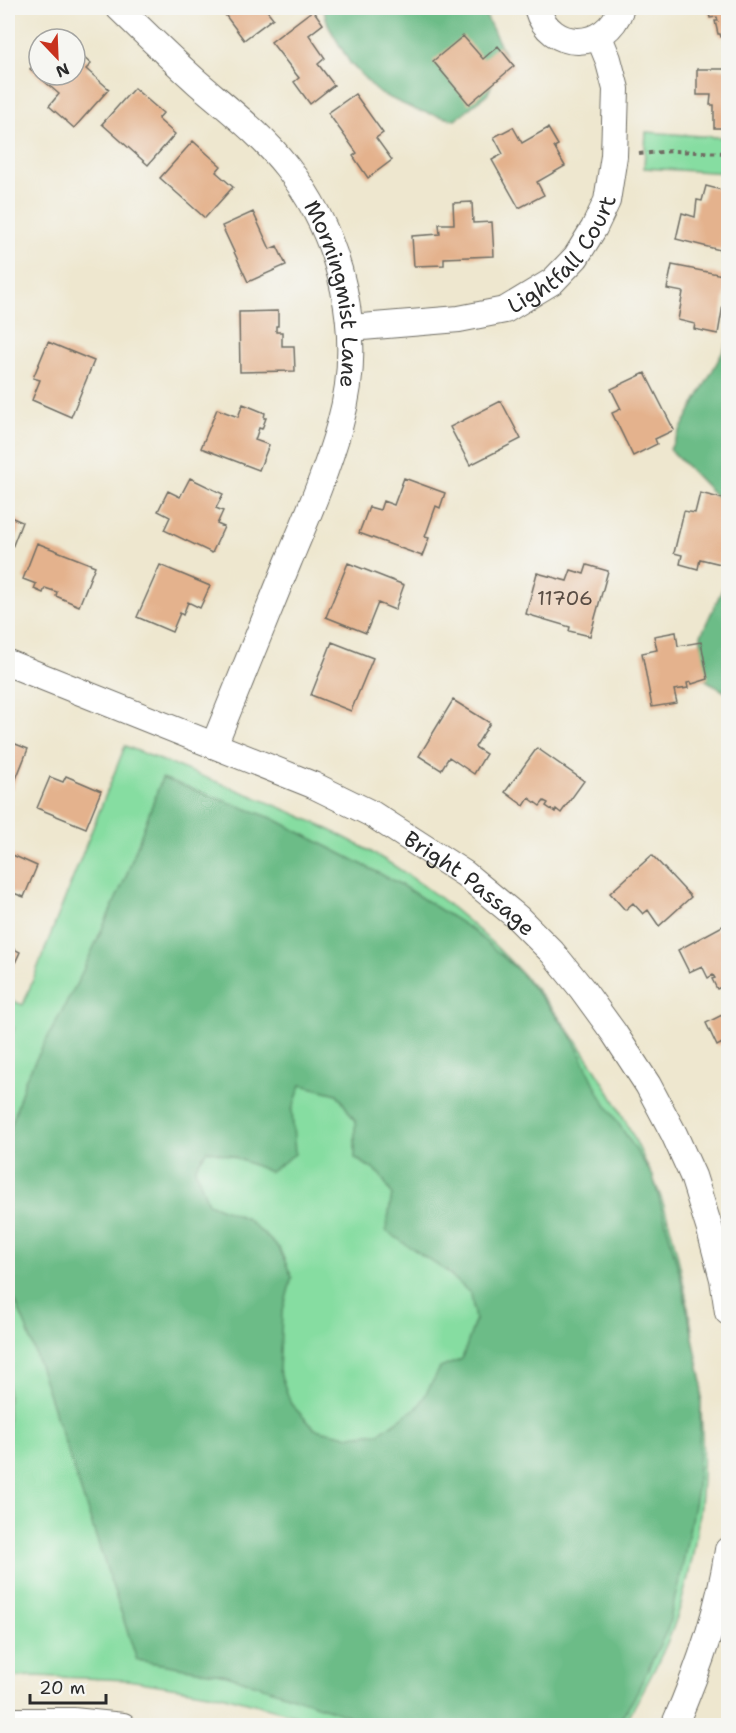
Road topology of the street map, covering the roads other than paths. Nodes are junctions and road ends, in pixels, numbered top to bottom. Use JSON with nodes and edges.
{"nodes":[{"id":1,"x":119,"y":8,"type":"edge"},
{"id":2,"x":537,"y":8,"type":"edge"},
{"id":3,"x":621,"y":8,"type":"edge"},
{"id":4,"x":599,"y":37,"type":"junction"},
{"id":5,"x":350,"y":327,"type":"junction"},
{"id":6,"x":8,"y":663,"type":"edge"},
{"id":7,"x":214,"y":746,"type":"junction"},
{"id":8,"x":729,"y":1312,"type":"edge"},
{"id":9,"x":728,"y":1557,"type":"edge"},
{"id":10,"x":8,"y":1721,"type":"edge"},
{"id":11,"x":123,"y":1725,"type":"edge"},
{"id":12,"x":674,"y":1725,"type":"edge"}],
"edges":[{"from":1,"to":5,"type":"street","name":"Morningmist Lane"},
{"from":2,"to":4,"type":"street"},
{"from":3,"to":4,"type":"street"},
{"from":4,"to":5,"type":"street","name":"Lightfall Court"},
{"from":5,"to":7,"type":"street","name":"Morningmist Lane"},
{"from":6,"to":7,"type":"street","name":"Bright Passage"},
{"from":7,"to":8,"type":"street","name":"Bright Passage"},
{"from":9,"to":12,"type":"street"},
{"from":10,"to":11,"type":"street"}]}
